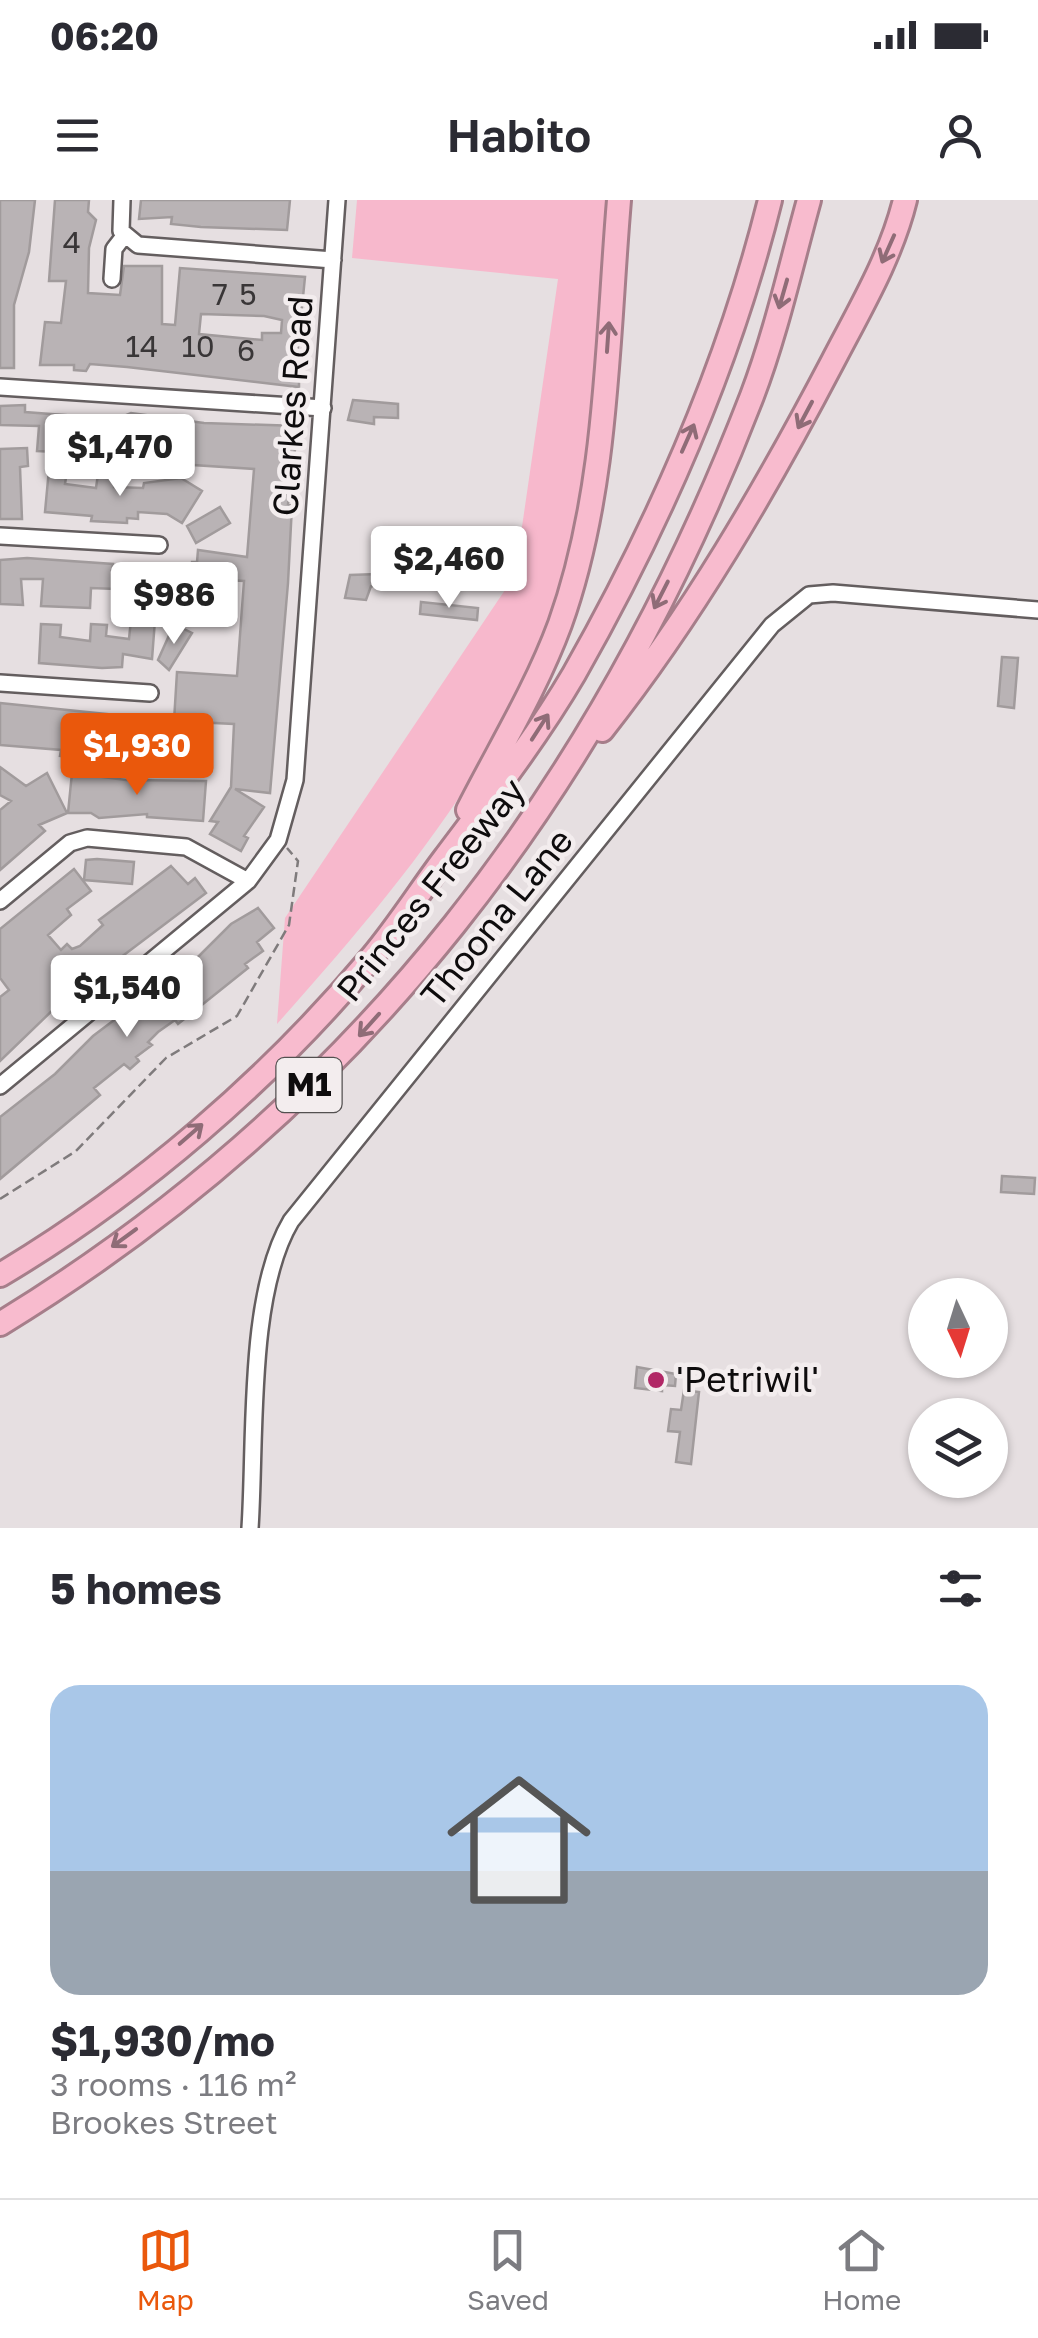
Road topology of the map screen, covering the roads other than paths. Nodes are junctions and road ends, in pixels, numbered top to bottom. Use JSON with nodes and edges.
{"nodes":[{"id":1,"x":122,"y":200,"type":"edge"},
{"id":2,"x":336,"y":200,"type":"edge"},
{"id":3,"x":619,"y":200,"type":"edge"},
{"id":4,"x":770,"y":200,"type":"edge"},
{"id":5,"x":809,"y":200,"type":"edge"},
{"id":6,"x":905,"y":200,"type":"edge"},
{"id":7,"x":124,"y":236,"type":"junction"},
{"id":8,"x":332,"y":260,"type":"junction"},
{"id":9,"x":112,"y":280,"type":"dead end"},
{"id":10,"x":0,"y":387,"type":"edge"},
{"id":11,"x":323,"y":408,"type":"junction"},
{"id":12,"x":0,"y":536,"type":"edge"},
{"id":13,"x":159,"y":545,"type":"dead end"},
{"id":14,"x":1038,"y":610,"type":"edge"},
{"id":15,"x":0,"y":683,"type":"edge"},
{"id":16,"x":150,"y":694,"type":"dead end"},
{"id":17,"x":560,"y":784,"type":"junction"},
{"id":18,"x":442,"y":862,"type":"junction"},
{"id":19,"x":248,"y":880,"type":"junction"},
{"id":20,"x":0,"y":901,"type":"edge"},
{"id":21,"x":0,"y":1086,"type":"edge"},
{"id":22,"x":0,"y":1275,"type":"edge"},
{"id":23,"x":0,"y":1324,"type":"edge"},
{"id":24,"x":250,"y":1528,"type":"edge"}],
"edges":[{"from":1,"to":7,"type":"street"},
{"from":2,"to":8,"type":"street","name":"Clarkes Road"},
{"from":18,"to":3,"type":"highway","one_way":true},
{"from":18,"to":4,"type":"highway","name":"Princes Freeway","number":"M1","one_way":true},
{"from":5,"to":17,"type":"highway","name":"Princes Freeway","number":"M1","one_way":true},
{"from":6,"to":17,"type":"highway","one_way":true},
{"from":7,"to":8,"type":"street"},
{"from":7,"to":9,"type":"street"},
{"from":8,"to":11,"type":"street","name":"Clarkes Road"},
{"from":10,"to":11,"type":"street"},
{"from":11,"to":19,"type":"street","name":"Clarkes Road"},
{"from":12,"to":13,"type":"street"},
{"from":14,"to":24,"type":"street","name":"Thoona Lane"},
{"from":15,"to":16,"type":"street"},
{"from":17,"to":23,"type":"highway","name":"Princes Freeway","number":"M1","one_way":true},
{"from":22,"to":18,"type":"highway","name":"Princes Freeway","number":"M1","one_way":true},
{"from":19,"to":20,"type":"street"},
{"from":19,"to":21,"type":"street","name":"Clarkes Road"}]}
